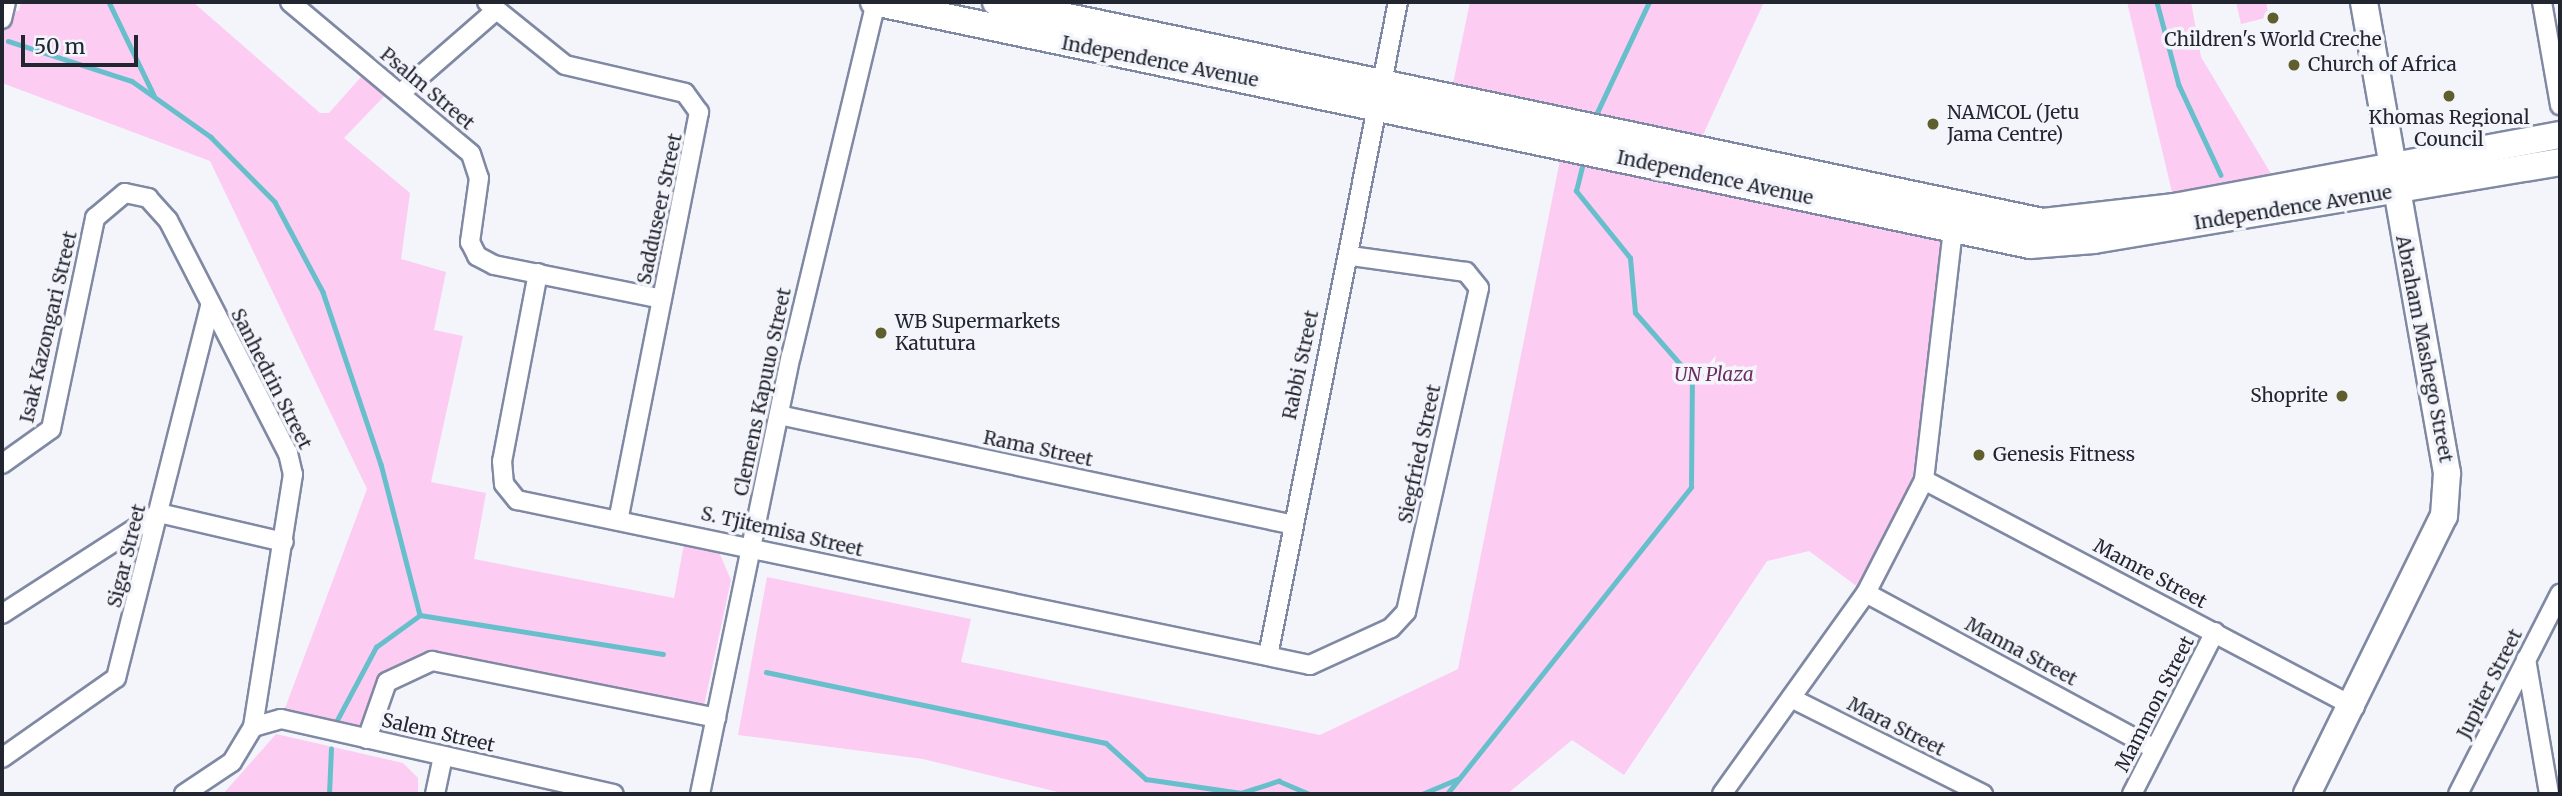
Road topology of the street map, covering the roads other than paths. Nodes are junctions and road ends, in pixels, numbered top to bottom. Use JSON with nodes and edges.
{"nodes":[{"id":1,"x":6,"y":2,"type":"edge"},
{"id":2,"x":290,"y":2,"type":"edge"},
{"id":3,"x":875,"y":2,"type":"edge"},
{"id":4,"x":996,"y":2,"type":"edge"},
{"id":5,"x":1398,"y":2,"type":"edge"},
{"id":6,"x":2364,"y":2,"type":"edge"},
{"id":7,"x":2542,"y":2,"type":"edge"},
{"id":8,"x":492,"y":6,"type":"edge"},
{"id":9,"x":2,"y":19,"type":"edge"},
{"id":10,"x":401,"y":93,"type":"junction"},
{"id":11,"x":1378,"y":95,"type":"junction"},
{"id":12,"x":2560,"y":105,"type":"edge"},
{"id":13,"x":2560,"y":135,"type":"edge"},
{"id":14,"x":2560,"y":162,"type":"edge"},
{"id":15,"x":2393,"y":179,"type":"junction"},
{"id":16,"x":1954,"y":217,"type":"junction"},
{"id":17,"x":95,"y":218,"type":"joint"},
{"id":18,"x":1350,"y":256,"type":"junction"},
{"id":19,"x":538,"y":273,"type":"junction"},
{"id":20,"x":662,"y":299,"type":"junction"},
{"id":21,"x":210,"y":307,"type":"junction"},
{"id":22,"x":779,"y":415,"type":"junction"},
{"id":23,"x":2,"y":463,"type":"edge"},
{"id":24,"x":1924,"y":480,"type":"junction"},
{"id":25,"x":159,"y":513,"type":"junction"},
{"id":26,"x":619,"y":516,"type":"junction"},
{"id":27,"x":1289,"y":524,"type":"junction"},
{"id":28,"x":284,"y":542,"type":"junction"},
{"id":29,"x":751,"y":547,"type":"junction"},
{"id":30,"x":1866,"y":593,"type":"junction"},
{"id":31,"x":2560,"y":594,"type":"edge"},
{"id":32,"x":2,"y":614,"type":"edge"},
{"id":33,"x":2215,"y":632,"type":"junction"},
{"id":34,"x":1268,"y":656,"type":"junction"},
{"id":35,"x":2526,"y":659,"type":"junction"},
{"id":36,"x":1791,"y":698,"type":"junction"},
{"id":37,"x":2355,"y":707,"type":"junction"},
{"id":38,"x":716,"y":718,"type":"junction"},
{"id":39,"x":253,"y":727,"type":"junction"},
{"id":40,"x":367,"y":739,"type":"junction"},
{"id":41,"x":2155,"y":749,"type":"junction"},
{"id":42,"x":443,"y":756,"type":"junction"},
{"id":43,"x":2,"y":758,"type":"edge"},
{"id":44,"x":562,"y":788,"type":"edge"},
{"id":45,"x":184,"y":794,"type":"edge"},
{"id":46,"x":435,"y":794,"type":"edge"},
{"id":47,"x":614,"y":794,"type":"edge"},
{"id":48,"x":700,"y":794,"type":"edge"},
{"id":49,"x":1721,"y":794,"type":"edge"},
{"id":50,"x":1983,"y":794,"type":"edge"},
{"id":51,"x":2132,"y":794,"type":"edge"},
{"id":52,"x":2307,"y":794,"type":"edge"},
{"id":53,"x":2458,"y":794,"type":"edge"},
{"id":54,"x":2549,"y":794,"type":"edge"}],
"edges":[{"from":1,"to":9,"type":"street"},
{"from":2,"to":10,"type":"street","name":"Psalm Street"},
{"from":3,"to":11,"type":"main road","name":"Independence Avenue"},
{"from":3,"to":22,"type":"street","name":"Clemens Kapuuo Street"},
{"from":4,"to":11,"type":"main road","name":"Independence Avenue"},
{"from":5,"to":11,"type":"street","name":"Rabbi Street"},
{"from":6,"to":15,"type":"main road","name":"Abraham Mashego Street"},
{"from":7,"to":12,"type":"street"},
{"from":8,"to":10,"type":"street"},
{"from":8,"to":20,"type":"street","name":"Sadduseer Street"},
{"from":10,"to":19,"type":"street","name":"Psalm Street"},
{"from":11,"to":16,"type":"main road","name":"Independence Avenue"},
{"from":11,"to":18,"type":"street","name":"Rabbi Street"},
{"from":13,"to":15,"type":"main road","name":"Independence Avenue"},
{"from":14,"to":15,"type":"main road","name":"Independence Avenue"},
{"from":15,"to":16,"type":"main road","name":"Independence Avenue"},
{"from":15,"to":37,"type":"main road","name":"Abraham Mashego Street"},
{"from":16,"to":24,"type":"street"},
{"from":17,"to":21,"type":"street","name":"Sanhedrin Street"},
{"from":17,"to":23,"type":"street","name":"Isak Kazongari Street"},
{"from":18,"to":27,"type":"street","name":"Rabbi Street"},
{"from":18,"to":34,"type":"street","name":"Siegfried Street"},
{"from":19,"to":20,"type":"street","name":"Psalm Street"},
{"from":19,"to":26,"type":"street","name":"S. Tjitemisa Street"},
{"from":20,"to":26,"type":"street","name":"Sadduseer Street"},
{"from":21,"to":25,"type":"street","name":"Sigar Street"},
{"from":21,"to":28,"type":"street","name":"Sanhedrin Street"},
{"from":22,"to":27,"type":"street","name":"Rama Street"},
{"from":22,"to":29,"type":"street","name":"Clemens Kapuuo Street"},
{"from":24,"to":30,"type":"street"},
{"from":24,"to":33,"type":"street","name":"Mamre Street"},
{"from":25,"to":28,"type":"street"},
{"from":25,"to":32,"type":"street"},
{"from":25,"to":43,"type":"street","name":"Sigar Street"},
{"from":26,"to":29,"type":"street","name":"S. Tjitemisa Street"},
{"from":27,"to":34,"type":"street","name":"Rabbi Street"},
{"from":28,"to":39,"type":"street","name":"Sanhedrin Street"},
{"from":29,"to":34,"type":"street","name":"S. Tjitemisa Street"},
{"from":29,"to":38,"type":"street","name":"Clemens Kapuuo Street"},
{"from":30,"to":36,"type":"street"},
{"from":30,"to":41,"type":"street","name":"Manna Street"},
{"from":31,"to":35,"type":"street","name":"Jupiter Street"},
{"from":33,"to":37,"type":"street","name":"Mamre Street"},
{"from":33,"to":41,"type":"street","name":"Mammon Street"},
{"from":35,"to":53,"type":"street","name":"Jupiter Street"},
{"from":35,"to":54,"type":"street"},
{"from":36,"to":49,"type":"street"},
{"from":36,"to":50,"type":"street","name":"Mara Street"},
{"from":37,"to":52,"type":"main road","name":"Abraham Mashego Street"},
{"from":38,"to":40,"type":"street"},
{"from":38,"to":48,"type":"street","name":"Clemens Kapuuo Street"},
{"from":39,"to":40,"type":"street","name":"Salem Street"},
{"from":39,"to":45,"type":"street","name":"Sanhedrin Street"},
{"from":40,"to":42,"type":"street","name":"Salem Street"},
{"from":41,"to":51,"type":"street","name":"Mammon Street"},
{"from":42,"to":44,"type":"street","name":"Salem Street"},
{"from":42,"to":46,"type":"street"},
{"from":44,"to":47,"type":"street","name":"Salem Street"}]}
